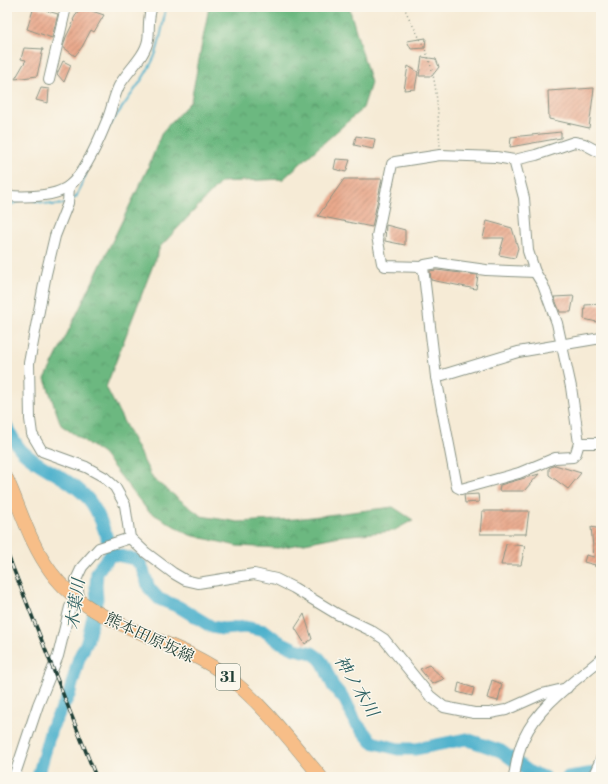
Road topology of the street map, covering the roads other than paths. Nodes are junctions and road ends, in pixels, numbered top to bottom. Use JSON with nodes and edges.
{"nodes":[{"id":1,"x":66,"y":7,"type":"edge"},
{"id":2,"x":152,"y":7,"type":"edge"},
{"id":3,"x":49,"y":80,"type":"dead end"},
{"id":4,"x":601,"y":153,"type":"edge"},
{"id":5,"x":514,"y":160,"type":"junction"},
{"id":6,"x":69,"y":186,"type":"junction"},
{"id":7,"x":7,"y":196,"type":"edge"},
{"id":8,"x":423,"y":267,"type":"junction"},
{"id":9,"x":535,"y":272,"type":"junction"},
{"id":10,"x":601,"y":338,"type":"edge"},
{"id":11,"x":563,"y":345,"type":"junction"},
{"id":12,"x":436,"y":376,"type":"junction"},
{"id":13,"x":601,"y":442,"type":"edge"},
{"id":14,"x":579,"y":443,"type":"junction"},
{"id":15,"x":7,"y":479,"type":"edge"},
{"id":16,"x":12,"y":501,"type":"edge"},
{"id":17,"x":130,"y":538,"type":"junction"},
{"id":18,"x":84,"y":604,"type":"junction"},
{"id":19,"x":601,"y":660,"type":"edge"},
{"id":20,"x":596,"y":669,"type":"edge"},
{"id":21,"x":567,"y":688,"type":"junction"},
{"id":22,"x":601,"y":759,"type":"edge"},
{"id":23,"x":14,"y":777,"type":"edge"},
{"id":24,"x":321,"y":777,"type":"edge"},
{"id":25,"x":514,"y":777,"type":"edge"},
{"id":26,"x":593,"y":777,"type":"edge"}],
"edges":[{"from":1,"to":3,"type":"street"},
{"from":2,"to":6,"type":"street"},
{"from":4,"to":5,"type":"street"},
{"from":5,"to":8,"type":"street"},
{"from":5,"to":9,"type":"street"},
{"from":6,"to":7,"type":"street"},
{"from":6,"to":17,"type":"street"},
{"from":8,"to":9,"type":"street"},
{"from":8,"to":12,"type":"street"},
{"from":9,"to":11,"type":"street"},
{"from":10,"to":11,"type":"street"},
{"from":11,"to":12,"type":"street"},
{"from":11,"to":14,"type":"street"},
{"from":12,"to":14,"type":"street"},
{"from":13,"to":14,"type":"street"},
{"from":15,"to":16,"type":"main road","name":"熊本田原坂線","number":"31"},
{"from":16,"to":18,"type":"main road","name":"熊本田原坂線","number":"31"},
{"from":17,"to":18,"type":"street"},
{"from":17,"to":21,"type":"street"},
{"from":18,"to":23,"type":"street"},
{"from":18,"to":24,"type":"main road","name":"熊本田原坂線","number":"31"},
{"from":19,"to":20,"type":"street"},
{"from":20,"to":21,"type":"street"},
{"from":21,"to":25,"type":"street"},
{"from":22,"to":26,"type":"street"}]}
